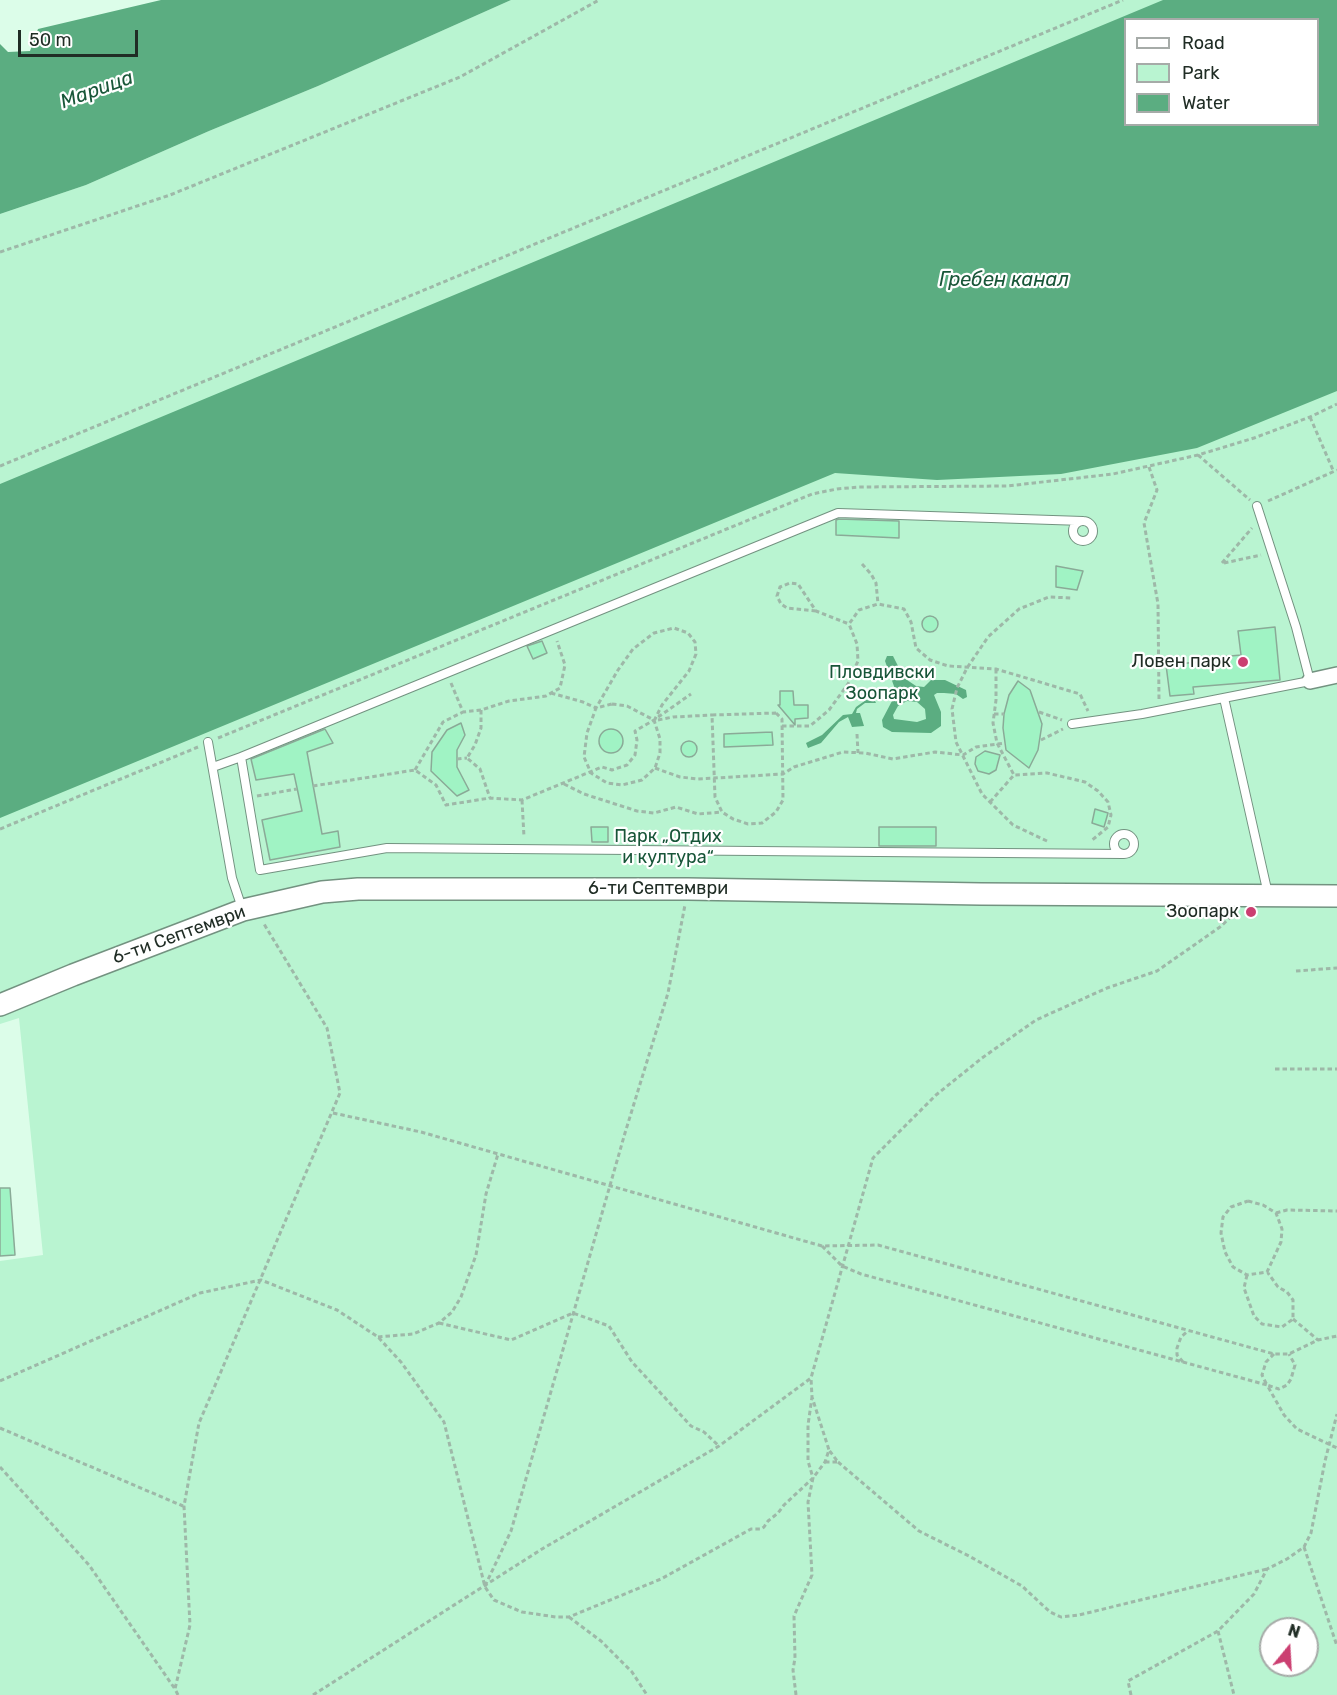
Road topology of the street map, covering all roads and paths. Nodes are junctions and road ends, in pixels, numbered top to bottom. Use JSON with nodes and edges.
{"nodes":[{"id":1,"x":599,"y":0,"type":"edge"},
{"id":2,"x":1123,"y":0,"type":"edge"},
{"id":3,"x":0,"y":252,"type":"edge"},
{"id":4,"x":1310,"y":417,"type":"dead end"},
{"id":5,"x":1198,"y":455,"type":"dead end"},
{"id":6,"x":0,"y":466,"type":"edge"},
{"id":7,"x":1149,"y":467,"type":"dead end"},
{"id":8,"x":1335,"y":470,"type":"edge"},
{"id":9,"x":1257,"y":506,"type":"junction"},
{"id":10,"x":1260,"y":517,"type":"junction"},
{"id":11,"x":1083,"y":520,"type":"dead end"},
{"id":12,"x":1272,"y":553,"type":"junction"},
{"id":13,"x":862,"y":564,"type":"dead end"},
{"id":14,"x":1072,"y":598,"type":"dead end"},
{"id":15,"x":878,"y":604,"type":"junction"},
{"id":16,"x":816,"y":611,"type":"junction"},
{"id":17,"x":849,"y":624,"type":"junction"},
{"id":18,"x":554,"y":631,"type":"junction"},
{"id":19,"x":967,"y":668,"type":"junction"},
{"id":20,"x":996,"y":669,"type":"junction"},
{"id":21,"x":447,"y":674,"type":"junction"},
{"id":22,"x":1337,"y":675,"type":"edge"},
{"id":23,"x":1310,"y":681,"type":"junction"},
{"id":24,"x":551,"y":693,"type":"junction"},
{"id":25,"x":691,"y":694,"type":"dead end"},
{"id":26,"x":1224,"y":698,"type":"junction"},
{"id":27,"x":596,"y":708,"type":"junction"},
{"id":28,"x":481,"y":710,"type":"junction"},
{"id":29,"x":1160,"y":711,"type":"junction"},
{"id":30,"x":463,"y":712,"type":"junction"},
{"id":31,"x":1039,"y":712,"type":"dead end"},
{"id":32,"x":994,"y":714,"type":"junction"},
{"id":33,"x":1004,"y":714,"type":"dead end"},
{"id":34,"x":712,"y":715,"type":"junction"},
{"id":35,"x":654,"y":720,"type":"junction"},
{"id":36,"x":1093,"y":721,"type":"junction"},
{"id":37,"x":1072,"y":724,"type":"junction"},
{"id":38,"x":782,"y":726,"type":"junction"},
{"id":39,"x":857,"y":734,"type":"dead end"},
{"id":40,"x":1041,"y":740,"type":"dead end"},
{"id":41,"x":208,"y":742,"type":"dead end"},
{"id":42,"x":1005,"y":742,"type":"dead end"},
{"id":43,"x":997,"y":744,"type":"junction"},
{"id":44,"x":858,"y":753,"type":"junction"},
{"id":45,"x":963,"y":755,"type":"junction"},
{"id":46,"x":241,"y":758,"type":"junction"},
{"id":47,"x":467,"y":758,"type":"junction"},
{"id":48,"x":457,"y":759,"type":"dead end"},
{"id":49,"x":213,"y":767,"type":"junction"},
{"id":50,"x":655,"y":768,"type":"junction"},
{"id":51,"x":414,"y":770,"type":"junction"},
{"id":52,"x":591,"y":773,"type":"junction"},
{"id":53,"x":783,"y":774,"type":"junction"},
{"id":54,"x":1014,"y":775,"type":"junction"},
{"id":55,"x":713,"y":777,"type":"junction"},
{"id":56,"x":564,"y":784,"type":"junction"},
{"id":57,"x":313,"y":786,"type":"dead end"},
{"id":58,"x":297,"y":789,"type":"dead end"},
{"id":59,"x":248,"y":797,"type":"junction"},
{"id":60,"x":490,"y":798,"type":"junction"},
{"id":61,"x":522,"y":800,"type":"junction"},
{"id":62,"x":990,"y":802,"type":"junction"},
{"id":63,"x":722,"y":812,"type":"junction"},
{"id":64,"x":1055,"y":843,"type":"dead end"},
{"id":65,"x":1084,"y":843,"type":"dead end"},
{"id":66,"x":524,"y":849,"type":"junction"},
{"id":67,"x":1124,"y":854,"type":"dead end"},
{"id":68,"x":688,"y":889,"type":"junction"},
{"id":69,"x":1260,"y":896,"type":"junction"},
{"id":70,"x":1337,"y":896,"type":"edge"},
{"id":71,"x":248,"y":908,"type":"junction"},
{"id":72,"x":1337,"y":968,"type":"edge"},
{"id":73,"x":1296,"y":971,"type":"dead end"},
{"id":74,"x":0,"y":1005,"type":"edge"},
{"id":75,"x":1275,"y":1069,"type":"dead end"},
{"id":76,"x":1337,"y":1069,"type":"edge"},
{"id":77,"x":333,"y":1113,"type":"junction"},
{"id":78,"x":498,"y":1154,"type":"junction"},
{"id":79,"x":610,"y":1186,"type":"junction"},
{"id":80,"x":1337,"y":1210,"type":"edge"},
{"id":81,"x":1276,"y":1213,"type":"junction"},
{"id":82,"x":822,"y":1246,"type":"junction"},
{"id":83,"x":847,"y":1246,"type":"junction"},
{"id":84,"x":842,"y":1266,"type":"junction"},
{"id":85,"x":1267,"y":1272,"type":"junction"},
{"id":86,"x":1247,"y":1275,"type":"junction"},
{"id":87,"x":261,"y":1280,"type":"junction"},
{"id":88,"x":573,"y":1313,"type":"junction"},
{"id":89,"x":1293,"y":1319,"type":"junction"},
{"id":90,"x":439,"y":1323,"type":"junction"},
{"id":91,"x":1188,"y":1331,"type":"junction"},
{"id":92,"x":1337,"y":1336,"type":"edge"},
{"id":93,"x":378,"y":1337,"type":"junction"},
{"id":94,"x":1318,"y":1340,"type":"junction"},
{"id":95,"x":1274,"y":1354,"type":"junction"},
{"id":96,"x":1289,"y":1354,"type":"junction"},
{"id":97,"x":1183,"y":1363,"type":"junction"},
{"id":98,"x":811,"y":1378,"type":"junction"},
{"id":99,"x":0,"y":1381,"type":"edge"},
{"id":100,"x":1267,"y":1385,"type":"junction"},
{"id":101,"x":812,"y":1397,"type":"junction"},
{"id":102,"x":1337,"y":1414,"type":"edge"},
{"id":103,"x":0,"y":1428,"type":"edge"},
{"id":104,"x":1330,"y":1444,"type":"junction"},
{"id":105,"x":719,"y":1446,"type":"junction"},
{"id":106,"x":1337,"y":1448,"type":"edge"},
{"id":107,"x":829,"y":1450,"type":"junction"},
{"id":108,"x":825,"y":1462,"type":"junction"},
{"id":109,"x":838,"y":1462,"type":"junction"},
{"id":110,"x":0,"y":1467,"type":"edge"},
{"id":111,"x":813,"y":1478,"type":"junction"},
{"id":112,"x":184,"y":1506,"type":"junction"},
{"id":113,"x":1304,"y":1547,"type":"junction"},
{"id":114,"x":1267,"y":1569,"type":"junction"},
{"id":115,"x":485,"y":1587,"type":"junction"},
{"id":116,"x":569,"y":1617,"type":"junction"},
{"id":117,"x":1218,"y":1631,"type":"junction"},
{"id":118,"x":1337,"y":1646,"type":"edge"},
{"id":119,"x":174,"y":1689,"type":"junction"},
{"id":120,"x":178,"y":1695,"type":"edge"},
{"id":121,"x":313,"y":1695,"type":"edge"},
{"id":122,"x":647,"y":1695,"type":"edge"},
{"id":123,"x":796,"y":1695,"type":"edge"},
{"id":124,"x":1131,"y":1695,"type":"edge"},
{"id":125,"x":1234,"y":1695,"type":"edge"}],
"edges":[{"from":1,"to":3,"type":"path"},
{"from":2,"to":6,"type":"path"},
{"from":4,"to":8,"type":"path"},
{"from":5,"to":9,"type":"path"},
{"from":7,"to":29,"type":"path"},
{"from":8,"to":9,"type":"path"},
{"from":9,"to":10,"type":"lane"},
{"from":10,"to":12,"type":"lane"},
{"from":10,"to":12,"type":"path"},
{"from":11,"to":18,"type":"lane"},
{"from":12,"to":23,"type":"lane"},
{"from":13,"to":15,"type":"path"},
{"from":14,"to":19,"type":"path"},
{"from":15,"to":17,"type":"path"},
{"from":15,"to":19,"type":"path"},
{"from":16,"to":16,"type":"path"},
{"from":16,"to":17,"type":"path"},
{"from":17,"to":38,"type":"path"},
{"from":18,"to":21,"type":"lane"},
{"from":18,"to":24,"type":"path"},
{"from":19,"to":20,"type":"path"},
{"from":19,"to":45,"type":"path"},
{"from":20,"to":32,"type":"path"},
{"from":20,"to":36,"type":"path"},
{"from":21,"to":30,"type":"path"},
{"from":21,"to":46,"type":"lane"},
{"from":22,"to":23,"type":"street"},
{"from":23,"to":26,"type":"lane"},
{"from":24,"to":27,"type":"path"},
{"from":24,"to":28,"type":"path"},
{"from":25,"to":35,"type":"path"},
{"from":26,"to":29,"type":"lane"},
{"from":26,"to":69,"type":"lane"},
{"from":27,"to":35,"type":"path"},
{"from":27,"to":35,"type":"path"},
{"from":27,"to":52,"type":"path"},
{"from":28,"to":30,"type":"path"},
{"from":28,"to":47,"type":"path"},
{"from":29,"to":36,"type":"lane"},
{"from":30,"to":51,"type":"path"},
{"from":31,"to":37,"type":"path"},
{"from":32,"to":33,"type":"path"},
{"from":32,"to":43,"type":"path"},
{"from":34,"to":35,"type":"path"},
{"from":34,"to":38,"type":"path"},
{"from":34,"to":55,"type":"path"},
{"from":35,"to":50,"type":"path"},
{"from":35,"to":52,"type":"path"},
{"from":36,"to":37,"type":"lane"},
{"from":37,"to":40,"type":"path"},
{"from":38,"to":53,"type":"path"},
{"from":39,"to":44,"type":"path"},
{"from":41,"to":49,"type":"lane"},
{"from":42,"to":43,"type":"path"},
{"from":43,"to":45,"type":"path"},
{"from":43,"to":54,"type":"path"},
{"from":44,"to":45,"type":"path"},
{"from":44,"to":53,"type":"path"},
{"from":45,"to":62,"type":"path"},
{"from":46,"to":49,"type":"lane"},
{"from":46,"to":59,"type":"lane"},
{"from":47,"to":48,"type":"path"},
{"from":47,"to":60,"type":"path"},
{"from":49,"to":71,"type":"lane"},
{"from":50,"to":52,"type":"path"},
{"from":50,"to":55,"type":"path"},
{"from":51,"to":57,"type":"path"},
{"from":51,"to":60,"type":"path"},
{"from":52,"to":56,"type":"path"},
{"from":53,"to":55,"type":"path"},
{"from":53,"to":63,"type":"path"},
{"from":54,"to":62,"type":"path"},
{"from":54,"to":65,"type":"path"},
{"from":55,"to":63,"type":"path"},
{"from":56,"to":61,"type":"path"},
{"from":56,"to":63,"type":"path"},
{"from":58,"to":59,"type":"path"},
{"from":59,"to":66,"type":"lane"},
{"from":60,"to":61,"type":"path"},
{"from":61,"to":66,"type":"path"},
{"from":62,"to":64,"type":"path"},
{"from":66,"to":67,"type":"lane"},
{"from":68,"to":69,"type":"street","name":"6-ти Септември"},
{"from":68,"to":71,"type":"street","name":"6-ти Септември"},
{"from":68,"to":79,"type":"path"},
{"from":69,"to":70,"type":"street","name":"6-ти Септември"},
{"from":69,"to":83,"type":"path"},
{"from":71,"to":74,"type":"street","name":"6-ти Септември"},
{"from":71,"to":77,"type":"path"},
{"from":72,"to":73,"type":"path"},
{"from":75,"to":76,"type":"path"},
{"from":77,"to":78,"type":"path"},
{"from":77,"to":87,"type":"path"},
{"from":78,"to":79,"type":"path"},
{"from":78,"to":90,"type":"path"},
{"from":79,"to":82,"type":"path"},
{"from":79,"to":88,"type":"path"},
{"from":80,"to":81,"type":"path"},
{"from":81,"to":85,"type":"path"},
{"from":81,"to":86,"type":"path"},
{"from":82,"to":83,"type":"path"},
{"from":82,"to":84,"type":"path"},
{"from":83,"to":84,"type":"path"},
{"from":83,"to":91,"type":"path"},
{"from":84,"to":97,"type":"path"},
{"from":84,"to":98,"type":"path"},
{"from":85,"to":86,"type":"path"},
{"from":85,"to":89,"type":"path"},
{"from":86,"to":89,"type":"path"},
{"from":87,"to":93,"type":"path"},
{"from":87,"to":99,"type":"path"},
{"from":87,"to":112,"type":"path"},
{"from":88,"to":90,"type":"path"},
{"from":88,"to":105,"type":"path"},
{"from":88,"to":115,"type":"path"},
{"from":89,"to":94,"type":"path"},
{"from":90,"to":93,"type":"path"},
{"from":91,"to":95,"type":"path"},
{"from":91,"to":97,"type":"path"},
{"from":92,"to":94,"type":"path"},
{"from":93,"to":115,"type":"path"},
{"from":94,"to":96,"type":"path"},
{"from":95,"to":96,"type":"path"},
{"from":95,"to":100,"type":"path"},
{"from":96,"to":100,"type":"path"},
{"from":97,"to":100,"type":"path"},
{"from":98,"to":101,"type":"path"},
{"from":98,"to":105,"type":"path"},
{"from":100,"to":104,"type":"path"},
{"from":101,"to":107,"type":"path"},
{"from":101,"to":111,"type":"path"},
{"from":102,"to":104,"type":"path"},
{"from":103,"to":112,"type":"path"},
{"from":104,"to":106,"type":"path"},
{"from":104,"to":113,"type":"path"},
{"from":105,"to":115,"type":"path"},
{"from":107,"to":108,"type":"path"},
{"from":107,"to":109,"type":"path"},
{"from":108,"to":109,"type":"path"},
{"from":108,"to":111,"type":"path"},
{"from":109,"to":114,"type":"path"},
{"from":110,"to":119,"type":"path"},
{"from":111,"to":116,"type":"path"},
{"from":111,"to":123,"type":"path"},
{"from":112,"to":119,"type":"path"},
{"from":113,"to":114,"type":"path"},
{"from":113,"to":118,"type":"path"},
{"from":114,"to":117,"type":"path"},
{"from":115,"to":116,"type":"path"},
{"from":115,"to":121,"type":"path"},
{"from":116,"to":122,"type":"path"},
{"from":117,"to":124,"type":"path"},
{"from":117,"to":125,"type":"path"},
{"from":119,"to":120,"type":"path"}]}
